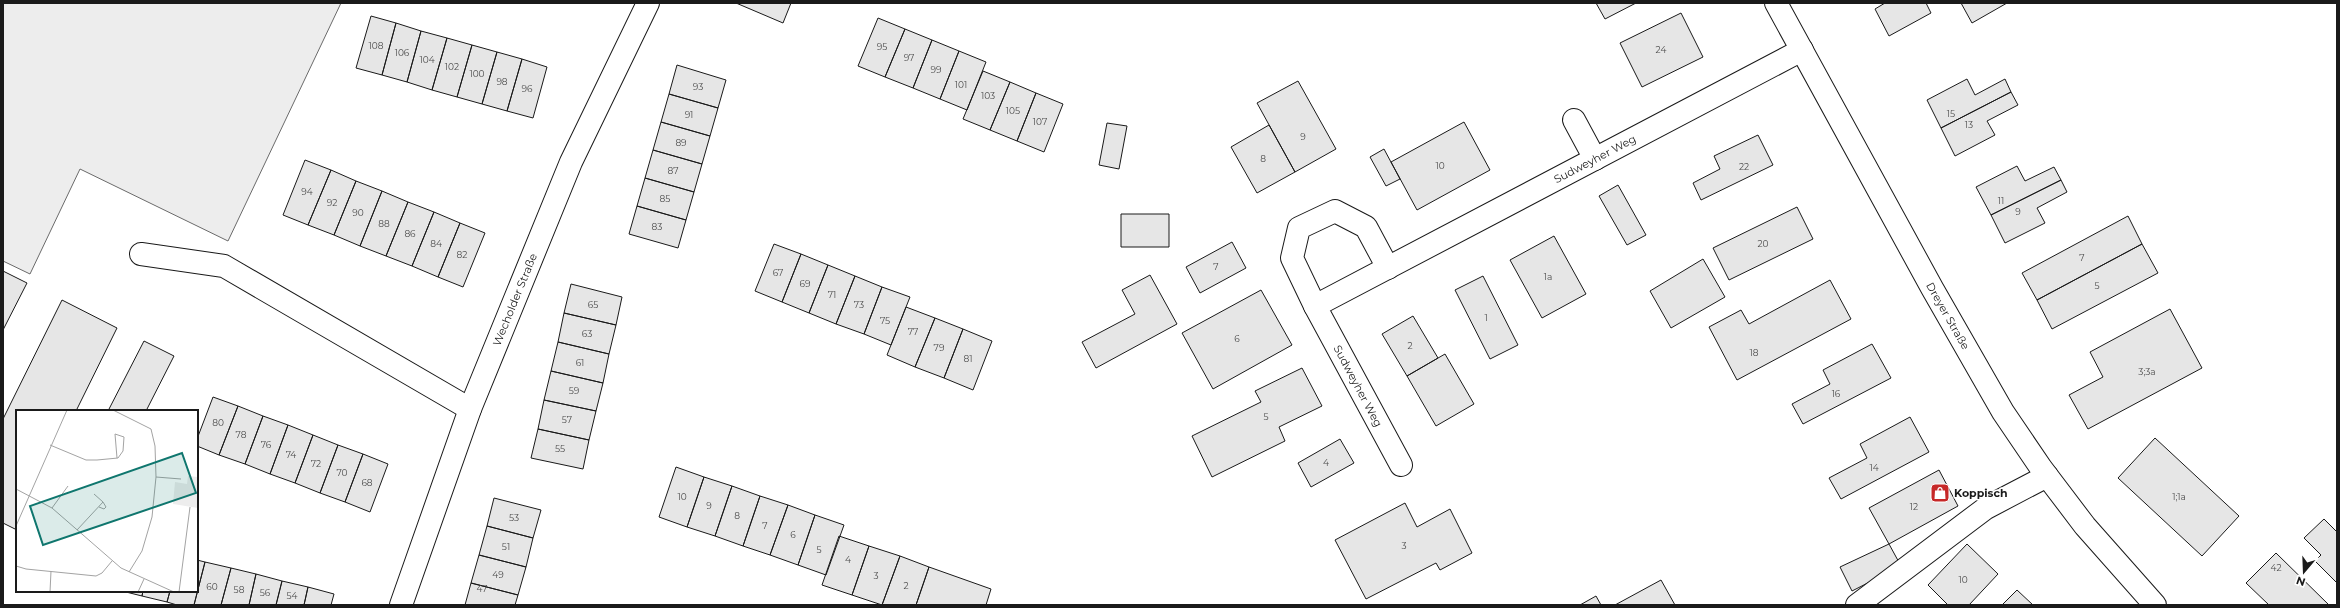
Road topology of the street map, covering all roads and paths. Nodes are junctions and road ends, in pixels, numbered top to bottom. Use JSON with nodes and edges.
{"nodes":[{"id":1,"x":648,"y":3,"type":"edge"},
{"id":2,"x":1776,"y":3,"type":"edge"},
{"id":3,"x":1802,"y":50,"type":"junction"},
{"id":4,"x":1574,"y":120,"type":"dead end"},
{"id":5,"x":1595,"y":159,"type":"junction"},
{"id":6,"x":141,"y":254,"type":"dead end"},
{"id":7,"x":1388,"y":268,"type":"junction"},
{"id":8,"x":1315,"y":306,"type":"junction"},
{"id":9,"x":470,"y":409,"type":"junction"},
{"id":10,"x":1401,"y":465,"type":"dead end"},
{"id":11,"x":2047,"y":476,"type":"junction"},
{"id":12,"x":401,"y":605,"type":"edge"},
{"id":13,"x":1857,"y":605,"type":"edge"},
{"id":14,"x":2155,"y":605,"type":"edge"}],
"edges":[{"from":1,"to":9,"type":"street","name":"Wecholder Straße"},
{"from":2,"to":3,"type":"street","name":"Dreyer Straße"},
{"from":3,"to":5,"type":"street","name":"Sudweyher Weg"},
{"from":3,"to":11,"type":"street","name":"Dreyer Straße"},
{"from":4,"to":5,"type":"street"},
{"from":5,"to":7,"type":"street","name":"Sudweyher Weg"},
{"from":6,"to":9,"type":"street"},
{"from":7,"to":8,"type":"street","name":"Sudweyher Weg"},
{"from":7,"to":8,"type":"street","name":"Sudweyher Weg"},
{"from":8,"to":10,"type":"street","name":"Sudweyher Weg"},
{"from":9,"to":12,"type":"street","name":"Wecholder Straße"},
{"from":11,"to":13,"type":"street"},
{"from":11,"to":14,"type":"street","name":"Dreyer Straße"}]}
